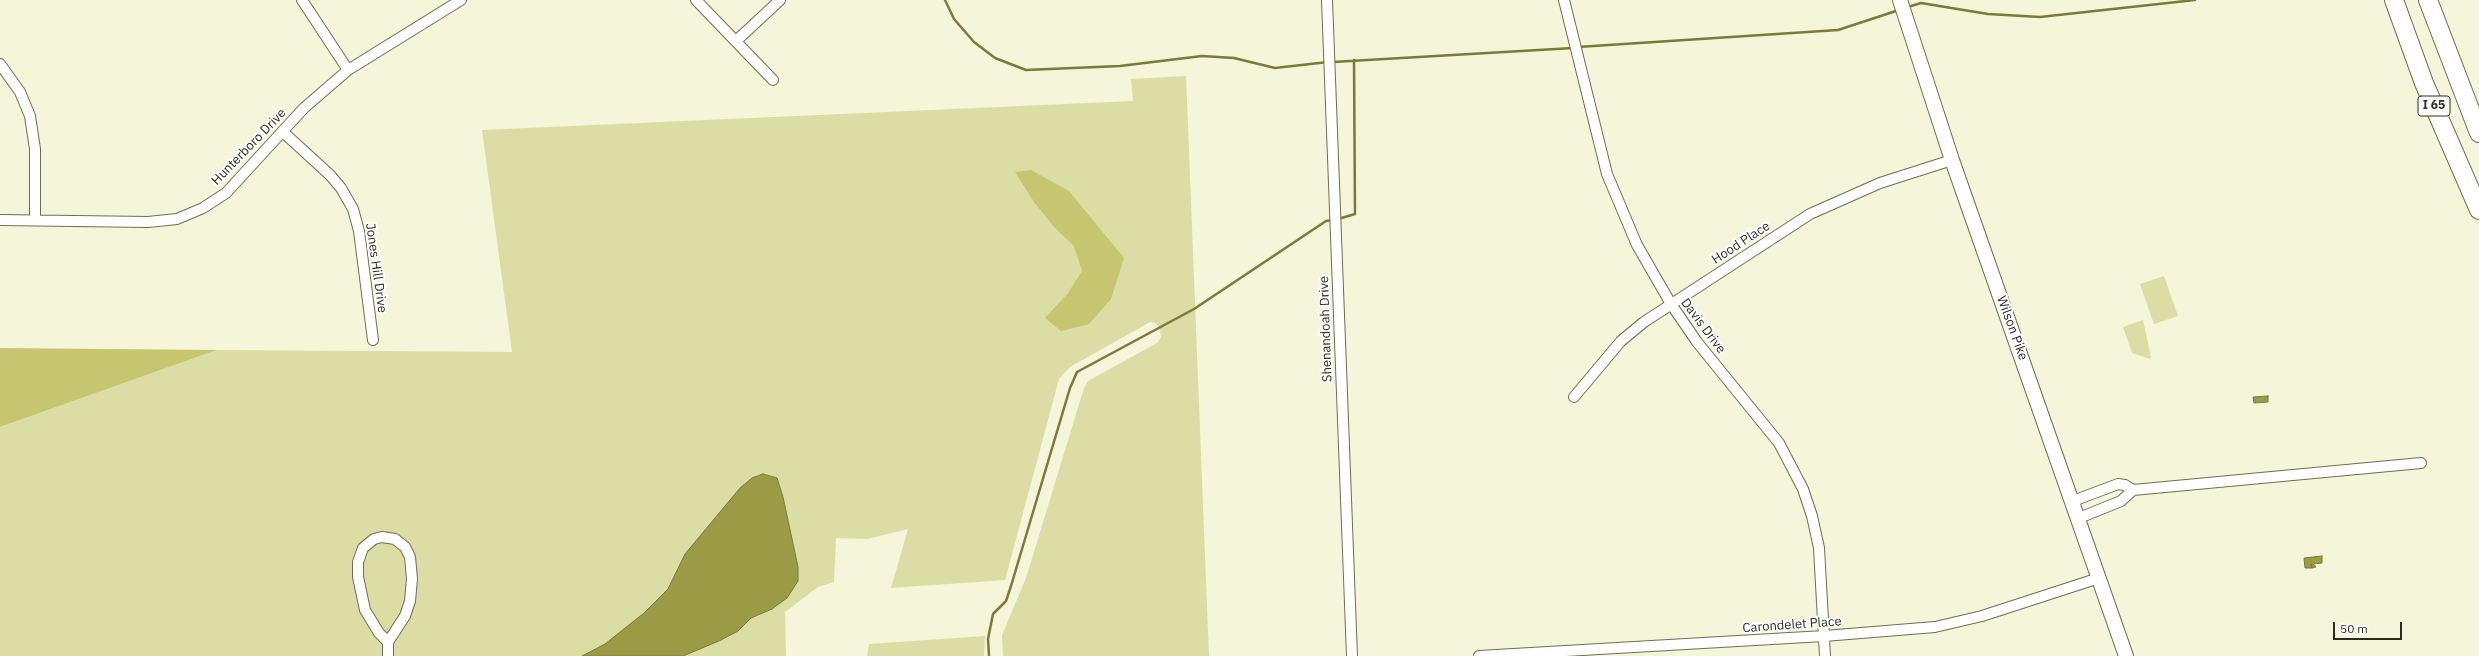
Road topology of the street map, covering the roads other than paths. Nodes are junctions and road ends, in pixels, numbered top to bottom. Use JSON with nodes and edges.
{"nodes":[{"id":1,"x":302,"y":0,"type":"edge"},
{"id":2,"x":460,"y":0,"type":"edge"},
{"id":3,"x":696,"y":0,"type":"edge"},
{"id":4,"x":780,"y":0,"type":"edge"},
{"id":5,"x":1328,"y":0,"type":"edge"},
{"id":6,"x":1564,"y":0,"type":"edge"},
{"id":7,"x":2394,"y":0,"type":"edge"},
{"id":8,"x":2428,"y":0,"type":"edge"},
{"id":9,"x":1902,"y":6,"type":"edge"},
{"id":10,"x":736,"y":41,"type":"junction"},
{"id":11,"x":0,"y":64,"type":"edge"},
{"id":12,"x":348,"y":70,"type":"junction"},
{"id":13,"x":773,"y":80,"type":"dead end"},
{"id":14,"x":283,"y":132,"type":"junction"},
{"id":15,"x":2479,"y":133,"type":"edge"},
{"id":16,"x":1952,"y":160,"type":"junction"},
{"id":17,"x":2479,"y":210,"type":"edge"},
{"id":18,"x":0,"y":220,"type":"edge"},
{"id":19,"x":35,"y":220,"type":"junction"},
{"id":20,"x":1671,"y":304,"type":"junction"},
{"id":21,"x":373,"y":340,"type":"dead end"},
{"id":22,"x":1574,"y":397,"type":"dead end"},
{"id":23,"x":2421,"y":463,"type":"dead end"},
{"id":24,"x":2133,"y":490,"type":"junction"},
{"id":25,"x":2073,"y":501,"type":"junction"},
{"id":26,"x":2078,"y":518,"type":"junction"},
{"id":27,"x":2099,"y":578,"type":"junction"},
{"id":28,"x":1824,"y":636,"type":"junction"},
{"id":29,"x":388,"y":642,"type":"junction"},
{"id":30,"x":388,"y":656,"type":"edge"},
{"id":31,"x":1352,"y":656,"type":"edge"},
{"id":32,"x":1480,"y":656,"type":"edge"},
{"id":33,"x":1825,"y":656,"type":"edge"},
{"id":34,"x":2126,"y":656,"type":"edge"}],
"edges":[{"from":1,"to":12,"type":"street"},
{"from":2,"to":12,"type":"street","name":"Hunterboro Drive"},
{"from":3,"to":10,"type":"street"},
{"from":4,"to":10,"type":"street"},
{"from":5,"to":31,"type":"street","name":"Shenandoah Drive"},
{"from":6,"to":20,"type":"street","name":"Davis Drive"},
{"from":7,"to":17,"type":"highway","number":"I 65"},
{"from":8,"to":15,"type":"highway","number":"I 65"},
{"from":9,"to":16,"type":"main road","name":"Wilson Pike"},
{"from":10,"to":13,"type":"street"},
{"from":11,"to":19,"type":"street"},
{"from":12,"to":14,"type":"street","name":"Hunterboro Drive"},
{"from":14,"to":19,"type":"street","name":"Hunterboro Drive"},
{"from":14,"to":21,"type":"street","name":"Jones Hill Drive"},
{"from":16,"to":20,"type":"street","name":"Hood Place"},
{"from":16,"to":25,"type":"main road","name":"Wilson Pike"},
{"from":18,"to":19,"type":"street","name":"Hunterboro Drive"},
{"from":20,"to":22,"type":"street","name":"Hood Place"},
{"from":20,"to":28,"type":"street","name":"Davis Drive"},
{"from":23,"to":24,"type":"street"},
{"from":24,"to":25,"type":"street"},
{"from":24,"to":26,"type":"street"},
{"from":25,"to":26,"type":"main road","name":"Wilson Pike"},
{"from":26,"to":27,"type":"main road","name":"Wilson Pike"},
{"from":27,"to":28,"type":"street","name":"Carondelet Place"},
{"from":27,"to":34,"type":"main road","name":"Wilson Pike"},
{"from":28,"to":32,"type":"street","name":"Carondelet Place"},
{"from":28,"to":33,"type":"street","name":"Davis Drive"},
{"from":29,"to":29,"type":"street"},
{"from":29,"to":30,"type":"street"}]}
